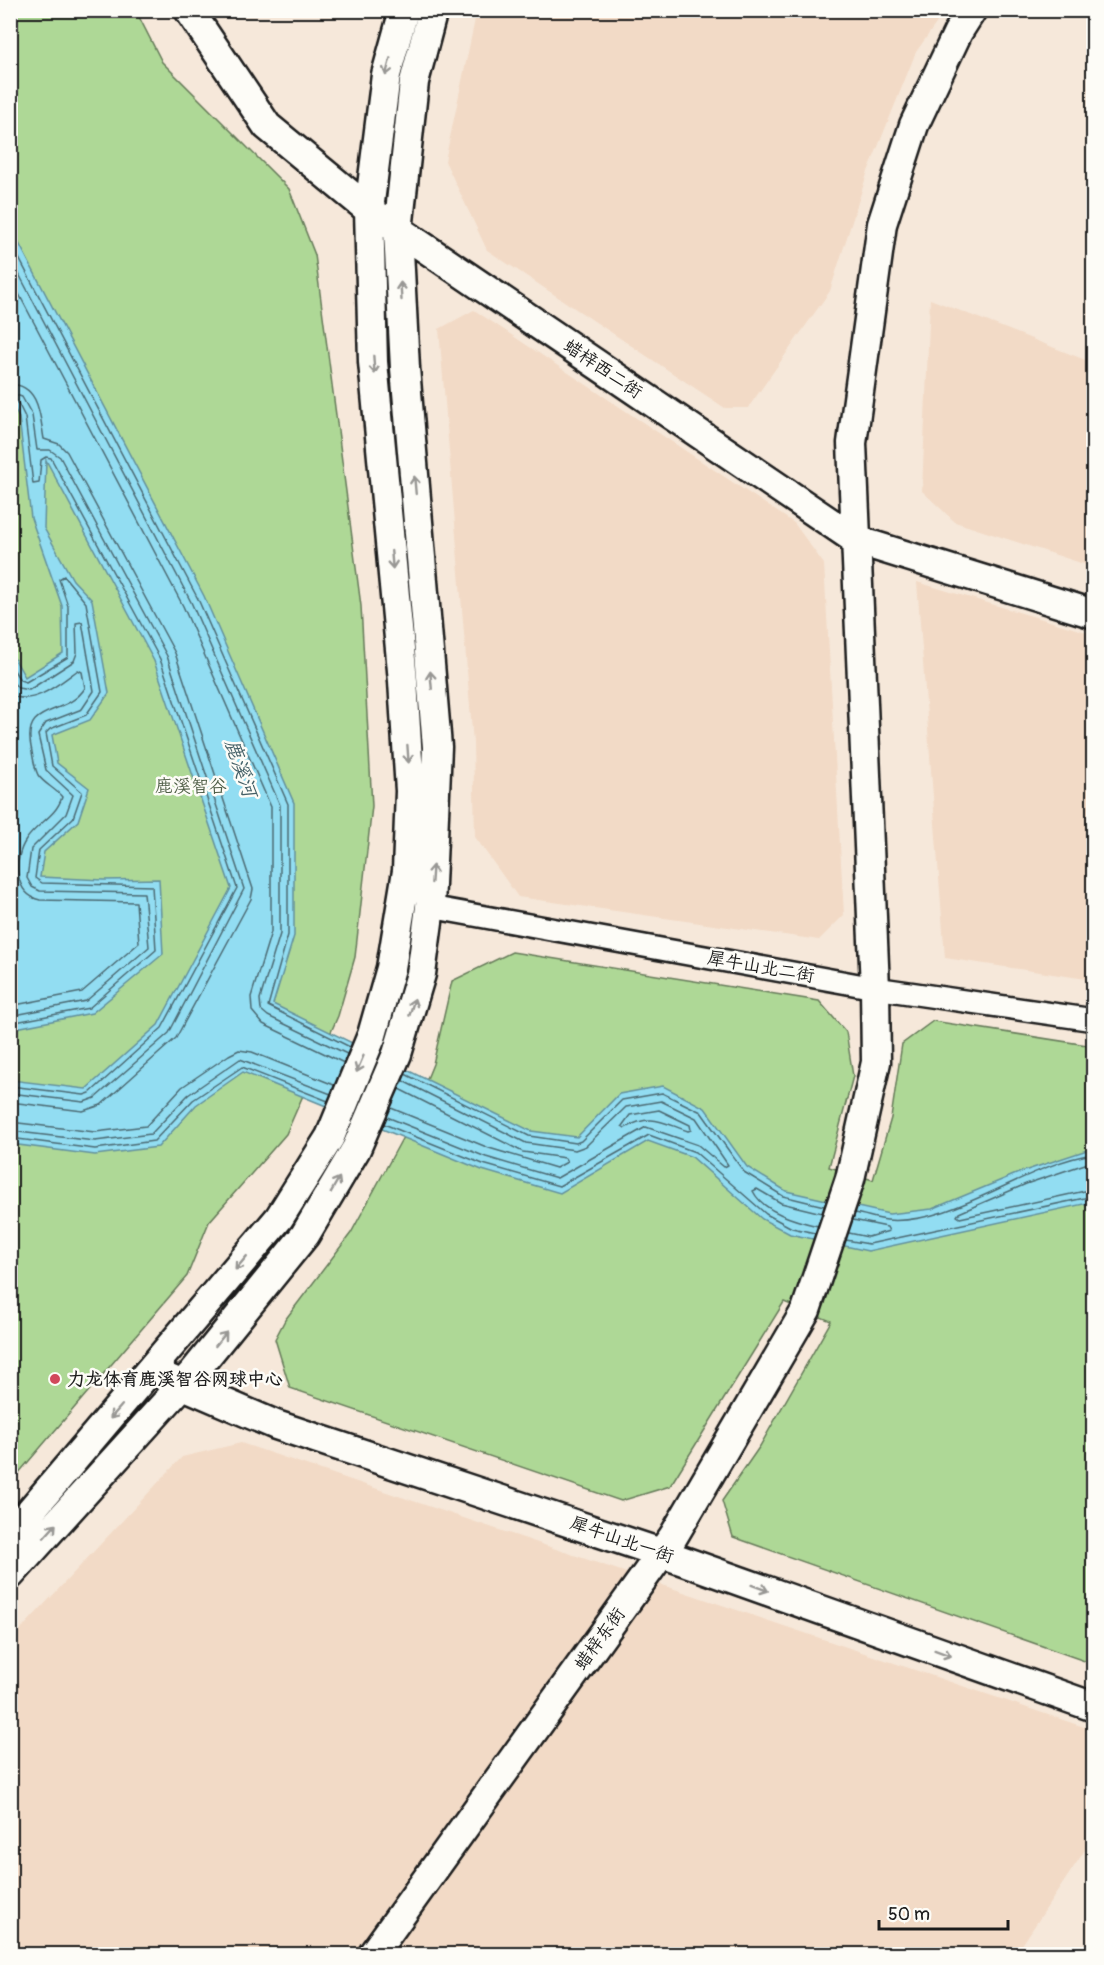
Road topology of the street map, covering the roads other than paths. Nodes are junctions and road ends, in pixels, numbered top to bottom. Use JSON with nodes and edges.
{"nodes":[{"id":1,"x":189,"y":10,"type":"edge"},
{"id":2,"x":404,"y":10,"type":"edge"},
{"id":3,"x":433,"y":10,"type":"edge"},
{"id":4,"x":972,"y":10,"type":"edge"},
{"id":5,"x":369,"y":210,"type":"junction"},
{"id":6,"x":398,"y":231,"type":"junction"},
{"id":7,"x":856,"y":540,"type":"junction"},
{"id":8,"x":1094,"y":614,"type":"edge"},
{"id":9,"x":430,"y":907,"type":"junction"},
{"id":10,"x":876,"y":988,"type":"junction"},
{"id":11,"x":1094,"y":1020,"type":"edge"},
{"id":12,"x":158,"y":1362,"type":"junction"},
{"id":13,"x":187,"y":1379,"type":"junction"},
{"id":14,"x":10,"y":1535,"type":"edge"},
{"id":15,"x":667,"y":1545,"type":"junction"},
{"id":16,"x":10,"y":1575,"type":"edge"},
{"id":17,"x":1094,"y":1687,"type":"edge"},
{"id":18,"x":1094,"y":1707,"type":"edge"},
{"id":19,"x":373,"y":1954,"type":"edge"}],
"edges":[{"from":1,"to":5,"type":"street","name":"蜡梓西二街"},
{"from":2,"to":5,"type":"street","one_way":true},
{"from":3,"to":6,"type":"street"},
{"from":4,"to":7,"type":"street","name":"蜡梓东街"},
{"from":5,"to":6,"type":"street","name":"蜡梓西二街"},
{"from":5,"to":12,"type":"street","one_way":true},
{"from":6,"to":7,"type":"street","name":"蜡梓西二街"},
{"from":9,"to":6,"type":"street","one_way":true},
{"from":7,"to":8,"type":"street","name":"蜡梓西二街"},
{"from":7,"to":10,"type":"street","name":"蜡梓东街"},
{"from":9,"to":10,"type":"street","name":"犀牛山北二街"},
{"from":13,"to":9,"type":"street","one_way":true},
{"from":10,"to":11,"type":"street","name":"犀牛山北二街"},
{"from":10,"to":15,"type":"street","name":"蜡梓东街"},
{"from":12,"to":13,"type":"street","name":"犀牛山北一街"},
{"from":12,"to":14,"type":"street","one_way":true},
{"from":13,"to":15,"type":"street","name":"犀牛山北一街"},
{"from":16,"to":13,"type":"street","one_way":true},
{"from":15,"to":17,"type":"street","name":"犀牛山北一街"},
{"from":15,"to":18,"type":"street","name":"犀牛山北一街","one_way":true},
{"from":15,"to":19,"type":"street","name":"蜡梓东街"}]}
